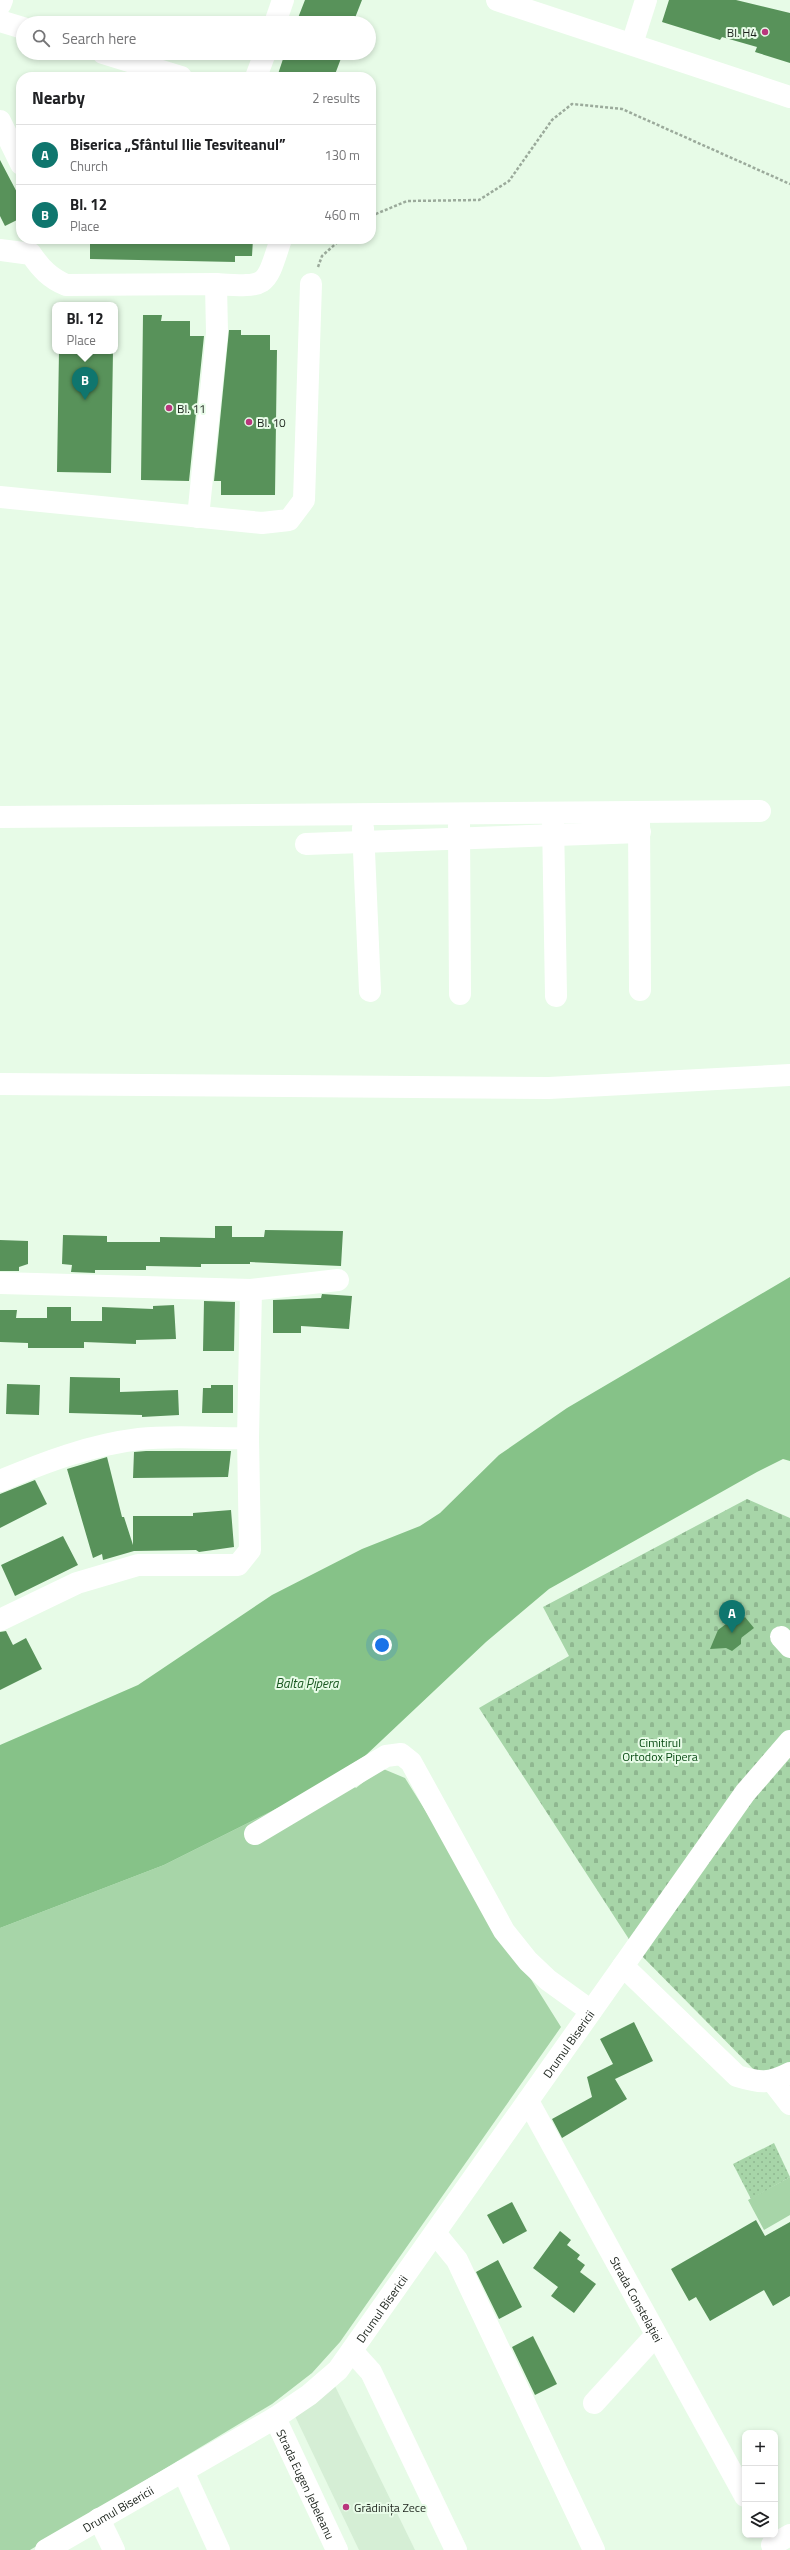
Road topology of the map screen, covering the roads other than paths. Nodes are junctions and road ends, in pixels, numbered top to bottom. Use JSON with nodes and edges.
{"nodes":[{"id":1,"x":2,"y":0,"type":"edge"},
{"id":2,"x":283,"y":0,"type":"edge"},
{"id":3,"x":497,"y":0,"type":"edge"},
{"id":4,"x":646,"y":0,"type":"edge"},
{"id":5,"x":0,"y":5,"type":"edge"},
{"id":6,"x":277,"y":16,"type":"edge"},
{"id":7,"x":0,"y":21,"type":"edge"},
{"id":8,"x":16,"y":26,"type":"edge"},
{"id":9,"x":632,"y":44,"type":"junction"},
{"id":10,"x":126,"y":60,"type":"edge"},
{"id":11,"x":262,"y":60,"type":"edge"},
{"id":12,"x":165,"y":72,"type":"edge"},
{"id":13,"x":258,"y":72,"type":"edge"},
{"id":14,"x":790,"y":97,"type":"edge"},
{"id":15,"x":0,"y":121,"type":"edge"},
{"id":16,"x":16,"y":154,"type":"edge"},
{"id":17,"x":279,"y":244,"type":"edge"},
{"id":18,"x":33,"y":247,"type":"edge"},
{"id":19,"x":0,"y":250,"type":"edge"},
{"id":20,"x":216,"y":284,"type":"junction"},
{"id":21,"x":311,"y":284,"type":"road end"},
{"id":22,"x":0,"y":497,"type":"edge"},
{"id":23,"x":198,"y":517,"type":"junction"},
{"id":24,"x":760,"y":811,"type":"dead end"},
{"id":25,"x":553,"y":813,"type":"junction"},
{"id":26,"x":362,"y":814,"type":"junction"},
{"id":27,"x":459,"y":814,"type":"junction"},
{"id":28,"x":0,"y":817,"type":"edge"},
{"id":29,"x":640,"y":822,"type":"junction"},
{"id":30,"x":553,"y":835,"type":"junction"},
{"id":31,"x":459,"y":839,"type":"junction"},
{"id":32,"x":363,"y":842,"type":"junction"},
{"id":33,"x":306,"y":844,"type":"dead end"},
{"id":34,"x":640,"y":990,"type":"dead end"},
{"id":35,"x":370,"y":991,"type":"dead end"},
{"id":36,"x":460,"y":994,"type":"dead end"},
{"id":37,"x":556,"y":996,"type":"dead end"},
{"id":38,"x":790,"y":1075,"type":"edge"},
{"id":39,"x":0,"y":1084,"type":"edge"},
{"id":40,"x":338,"y":1280,"type":"dead end"},
{"id":41,"x":0,"y":1283,"type":"edge"},
{"id":42,"x":251,"y":1290,"type":"junction"},
{"id":43,"x":248,"y":1438,"type":"junction"},
{"id":44,"x":0,"y":1481,"type":"edge"},
{"id":45,"x":0,"y":1620,"type":"edge"},
{"id":46,"x":790,"y":1741,"type":"edge"},
{"id":47,"x":255,"y":1834,"type":"dead end"},
{"id":48,"x":630,"y":1958,"type":"junction"},
{"id":49,"x":591,"y":2011,"type":"junction"},
{"id":50,"x":782,"y":2077,"type":"edge"},
{"id":51,"x":528,"y":2101,"type":"junction"},
{"id":52,"x":790,"y":2104,"type":"edge"},
{"id":53,"x":435,"y":2233,"type":"junction"},
{"id":54,"x":656,"y":2335,"type":"junction"},
{"id":55,"x":352,"y":2351,"type":"junction"},
{"id":56,"x":594,"y":2403,"type":"dead end"},
{"id":57,"x":275,"y":2418,"type":"junction"},
{"id":58,"x":183,"y":2471,"type":"junction"},
{"id":59,"x":742,"y":2491,"type":"edge"},
{"id":60,"x":99,"y":2520,"type":"junction"},
{"id":61,"x":54,"y":2548,"type":"edge"},
{"id":62,"x":114,"y":2550,"type":"edge"},
{"id":63,"x":219,"y":2550,"type":"edge"},
{"id":64,"x":337,"y":2550,"type":"edge"},
{"id":65,"x":456,"y":2550,"type":"edge"},
{"id":66,"x":594,"y":2550,"type":"edge"}],
"edges":[{"from":1,"to":5,"type":"street"},
{"from":2,"to":6,"type":"street"},
{"from":3,"to":9,"type":"street"},
{"from":4,"to":9,"type":"street"},
{"from":7,"to":8,"type":"street"},
{"from":9,"to":14,"type":"street"},
{"from":10,"to":12,"type":"street"},
{"from":11,"to":13,"type":"street"},
{"from":15,"to":16,"type":"street"},
{"from":17,"to":20,"type":"street"},
{"from":18,"to":19,"type":"street"},
{"from":18,"to":20,"type":"street"},
{"from":20,"to":23,"type":"street"},
{"from":21,"to":23,"type":"street"},
{"from":22,"to":23,"type":"street"},
{"from":24,"to":29,"type":"street"},
{"from":25,"to":27,"type":"street"},
{"from":25,"to":29,"type":"street"},
{"from":25,"to":30,"type":"street"},
{"from":26,"to":27,"type":"street"},
{"from":26,"to":28,"type":"street"},
{"from":26,"to":32,"type":"street"},
{"from":27,"to":31,"type":"street"},
{"from":29,"to":30,"type":"street"},
{"from":29,"to":34,"type":"street"},
{"from":30,"to":31,"type":"street"},
{"from":30,"to":37,"type":"street"},
{"from":31,"to":32,"type":"street"},
{"from":31,"to":36,"type":"street"},
{"from":32,"to":33,"type":"street"},
{"from":32,"to":35,"type":"street"},
{"from":38,"to":39,"type":"street"},
{"from":40,"to":42,"type":"street"},
{"from":41,"to":42,"type":"street"},
{"from":42,"to":43,"type":"street"},
{"from":43,"to":44,"type":"street"},
{"from":43,"to":45,"type":"street"},
{"from":46,"to":48,"type":"street","name":"Drumul Bisericii"},
{"from":47,"to":49,"type":"street"},
{"from":48,"to":49,"type":"street","name":"Drumul Bisericii"},
{"from":48,"to":50,"type":"street"},
{"from":49,"to":51,"type":"street","name":"Drumul Bisericii"},
{"from":50,"to":52,"type":"street"},
{"from":51,"to":53,"type":"street","name":"Drumul Bisericii"},
{"from":51,"to":54,"type":"street","name":"Strada Constelației"},
{"from":53,"to":55,"type":"street","name":"Drumul Bisericii"},
{"from":53,"to":66,"type":"street"},
{"from":54,"to":56,"type":"street"},
{"from":54,"to":59,"type":"street","name":"Strada Constelației"},
{"from":55,"to":57,"type":"street","name":"Drumul Bisericii"},
{"from":55,"to":65,"type":"street"},
{"from":57,"to":58,"type":"street","name":"Drumul Bisericii"},
{"from":57,"to":64,"type":"street","name":"Strada Eugen Jebeleanu"},
{"from":58,"to":60,"type":"street","name":"Drumul Bisericii"},
{"from":58,"to":63,"type":"street"},
{"from":60,"to":61,"type":"street","name":"Drumul Bisericii"},
{"from":60,"to":62,"type":"street"}]}
